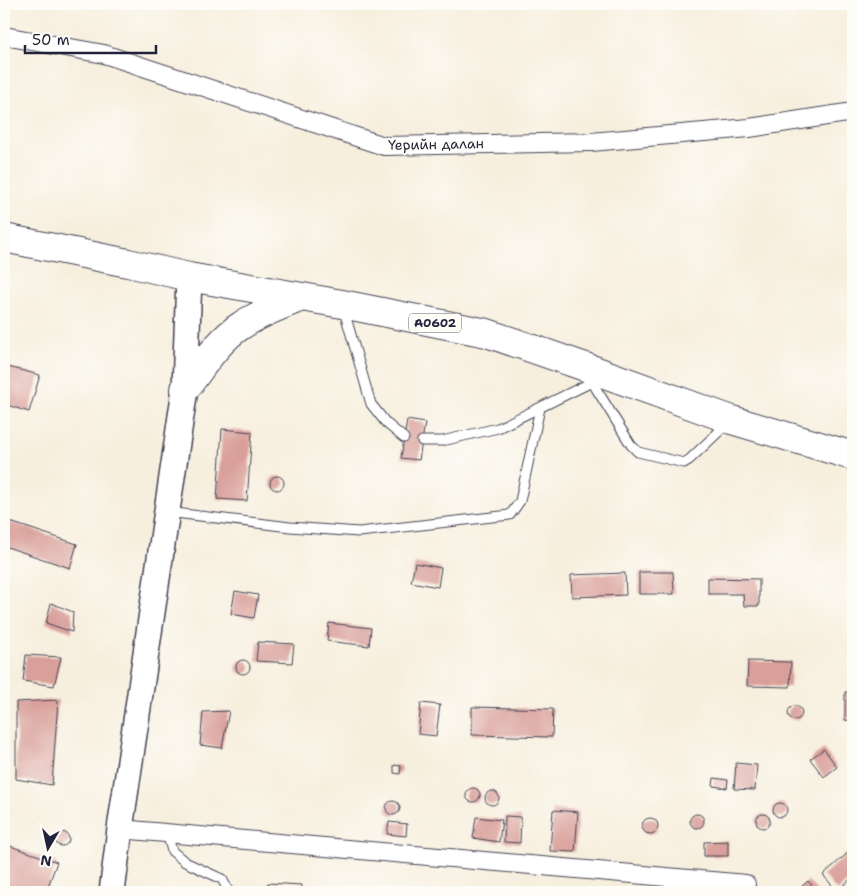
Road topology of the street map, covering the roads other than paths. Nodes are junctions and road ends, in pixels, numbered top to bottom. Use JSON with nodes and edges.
{"nodes":[{"id":1,"x":4,"y":36,"type":"edge"},
{"id":2,"x":853,"y":112,"type":"edge"},
{"id":3,"x":4,"y":238,"type":"edge"},
{"id":4,"x":189,"y":277,"type":"junction"},
{"id":5,"x":302,"y":297,"type":"junction"},
{"id":6,"x":342,"y":304,"type":"junction"},
{"id":7,"x":593,"y":376,"type":"junction"},
{"id":8,"x":185,"y":389,"type":"junction"},
{"id":9,"x":540,"y":408,"type":"junction"},
{"id":10,"x":732,"y":420,"type":"junction"},
{"id":11,"x":404,"y":438,"type":"dead end"},
{"id":12,"x":422,"y":441,"type":"dead end"},
{"id":13,"x":853,"y":456,"type":"edge"},
{"id":14,"x":167,"y":512,"type":"junction"},
{"id":15,"x":120,"y":829,"type":"junction"},
{"id":16,"x":167,"y":833,"type":"junction"},
{"id":17,"x":746,"y":884,"type":"dead end"},
{"id":18,"x":112,"y":892,"type":"edge"},
{"id":19,"x":226,"y":892,"type":"edge"}],
"edges":[{"from":1,"to":2,"type":"street","name":"Үерийн далан"},
{"from":3,"to":4,"type":"highway","number":"A0602"},
{"from":4,"to":5,"type":"highway","number":"A0602"},
{"from":4,"to":8,"type":"street"},
{"from":5,"to":6,"type":"highway","number":"A0602"},
{"from":5,"to":8,"type":"highway"},
{"from":6,"to":7,"type":"highway","number":"A0602"},
{"from":6,"to":11,"type":"lane"},
{"from":7,"to":9,"type":"lane"},
{"from":7,"to":10,"type":"highway","number":"A0602"},
{"from":7,"to":10,"type":"lane"},
{"from":8,"to":14,"type":"street"},
{"from":9,"to":12,"type":"lane"},
{"from":9,"to":14,"type":"lane"},
{"from":10,"to":13,"type":"highway","number":"A0602"},
{"from":14,"to":15,"type":"street"},
{"from":15,"to":16,"type":"street"},
{"from":15,"to":18,"type":"street"},
{"from":16,"to":17,"type":"street"},
{"from":16,"to":19,"type":"lane"}]}
